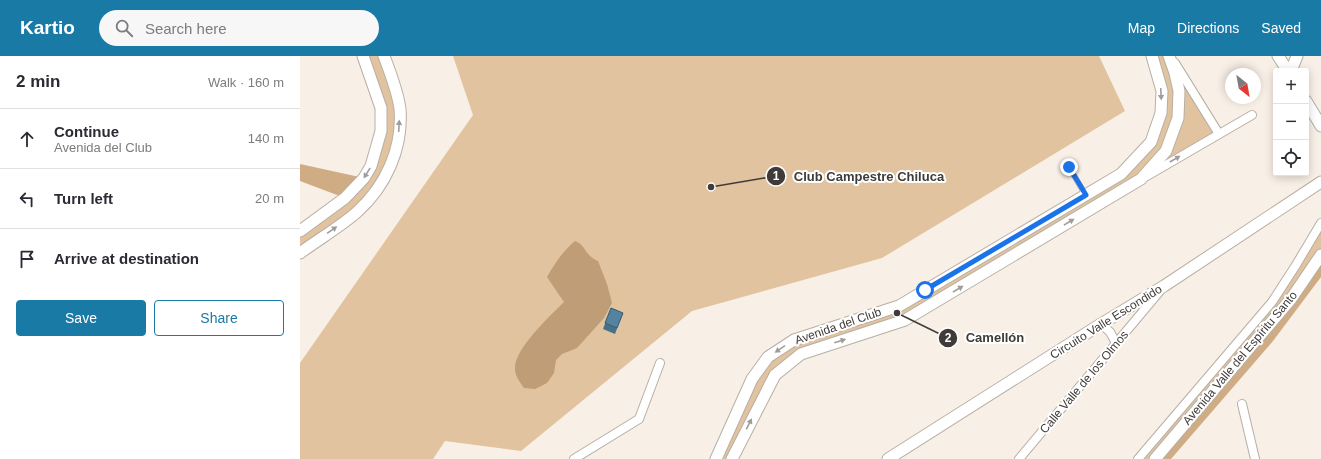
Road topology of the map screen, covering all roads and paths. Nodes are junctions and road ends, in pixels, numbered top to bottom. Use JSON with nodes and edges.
{"nodes":[{"id":1,"x":362,"y":56,"type":"edge"},
{"id":2,"x":384,"y":56,"type":"edge"},
{"id":3,"x":1152,"y":56,"type":"edge"},
{"id":4,"x":1170,"y":56,"type":"edge"},
{"id":5,"x":1278,"y":56,"type":"edge"},
{"id":6,"x":1298,"y":56,"type":"edge"},
{"id":7,"x":1286,"y":68,"type":"edge"},
{"id":8,"x":1292,"y":68,"type":"edge"},
{"id":9,"x":1308,"y":104,"type":"edge"},
{"id":10,"x":1252,"y":115,"type":"dead end"},
{"id":11,"x":1321,"y":126,"type":"edge"},
{"id":12,"x":1219,"y":134,"type":"junction"},
{"id":13,"x":1069,"y":167,"type":"dead end"},
{"id":14,"x":1121,"y":174,"type":"junction"},
{"id":15,"x":1141,"y":179,"type":"junction"},
{"id":16,"x":1321,"y":182,"type":"edge"},
{"id":17,"x":1129,"y":186,"type":"junction"},
{"id":18,"x":1086,"y":195,"type":"junction"},
{"id":19,"x":1321,"y":224,"type":"edge"},
{"id":20,"x":300,"y":231,"type":"edge"},
{"id":21,"x":300,"y":253,"type":"edge"},
{"id":22,"x":1321,"y":255,"type":"edge"},
{"id":23,"x":1164,"y":286,"type":"junction"},
{"id":24,"x":1101,"y":324,"type":"junction"},
{"id":25,"x":1116,"y":343,"type":"junction"},
{"id":26,"x":660,"y":363,"type":"dead end"},
{"id":27,"x":1242,"y":404,"type":"dead end"},
{"id":28,"x":574,"y":459,"type":"edge"},
{"id":29,"x":716,"y":459,"type":"edge"},
{"id":30,"x":732,"y":459,"type":"edge"},
{"id":31,"x":888,"y":459,"type":"edge"},
{"id":32,"x":1019,"y":459,"type":"edge"},
{"id":33,"x":1138,"y":459,"type":"edge"},
{"id":34,"x":1156,"y":459,"type":"edge"},
{"id":35,"x":1255,"y":459,"type":"edge"}],
"edges":[{"from":1,"to":20,"type":"street","one_way":true},
{"from":21,"to":2,"type":"street","one_way":true},
{"from":3,"to":14,"type":"street","name":"Avenida del Club","one_way":true},
{"from":4,"to":12,"type":"street","name":"Avenida del Club"},
{"from":4,"to":15,"type":"street","name":"Avenida del Club"},
{"from":5,"to":7,"type":"street"},
{"from":6,"to":8,"type":"street"},
{"from":9,"to":11,"type":"street"},
{"from":10,"to":12,"type":"street","name":"Avenida del Club"},
{"from":15,"to":12,"type":"street","name":"Avenida del Club","one_way":true},
{"from":13,"to":18,"type":"lane"},
{"from":14,"to":17,"type":"street"},
{"from":14,"to":18,"type":"street","name":"Avenida del Club"},
{"from":15,"to":17,"type":"street","name":"Avenida del Club"},
{"from":16,"to":23,"type":"street","name":"Circuito Valle Escondido"},
{"from":30,"to":17,"type":"street","name":"Avenida del Club","one_way":true},
{"from":18,"to":29,"type":"street","name":"Avenida del Club","one_way":true},
{"from":19,"to":33,"type":"street"},
{"from":22,"to":34,"type":"street","name":"Avenida Valle del Espíritu Santo"},
{"from":23,"to":24,"type":"street","name":"Circuito Valle Escondido"},
{"from":23,"to":25,"type":"street","name":"Calle Valle de los Olmos"},
{"from":24,"to":25,"type":"street"},
{"from":24,"to":31,"type":"street","name":"Circuito Valle Escondido"},
{"from":25,"to":32,"type":"street","name":"Calle Valle de los Olmos"},
{"from":26,"to":28,"type":"street"},
{"from":27,"to":35,"type":"street"}]}
